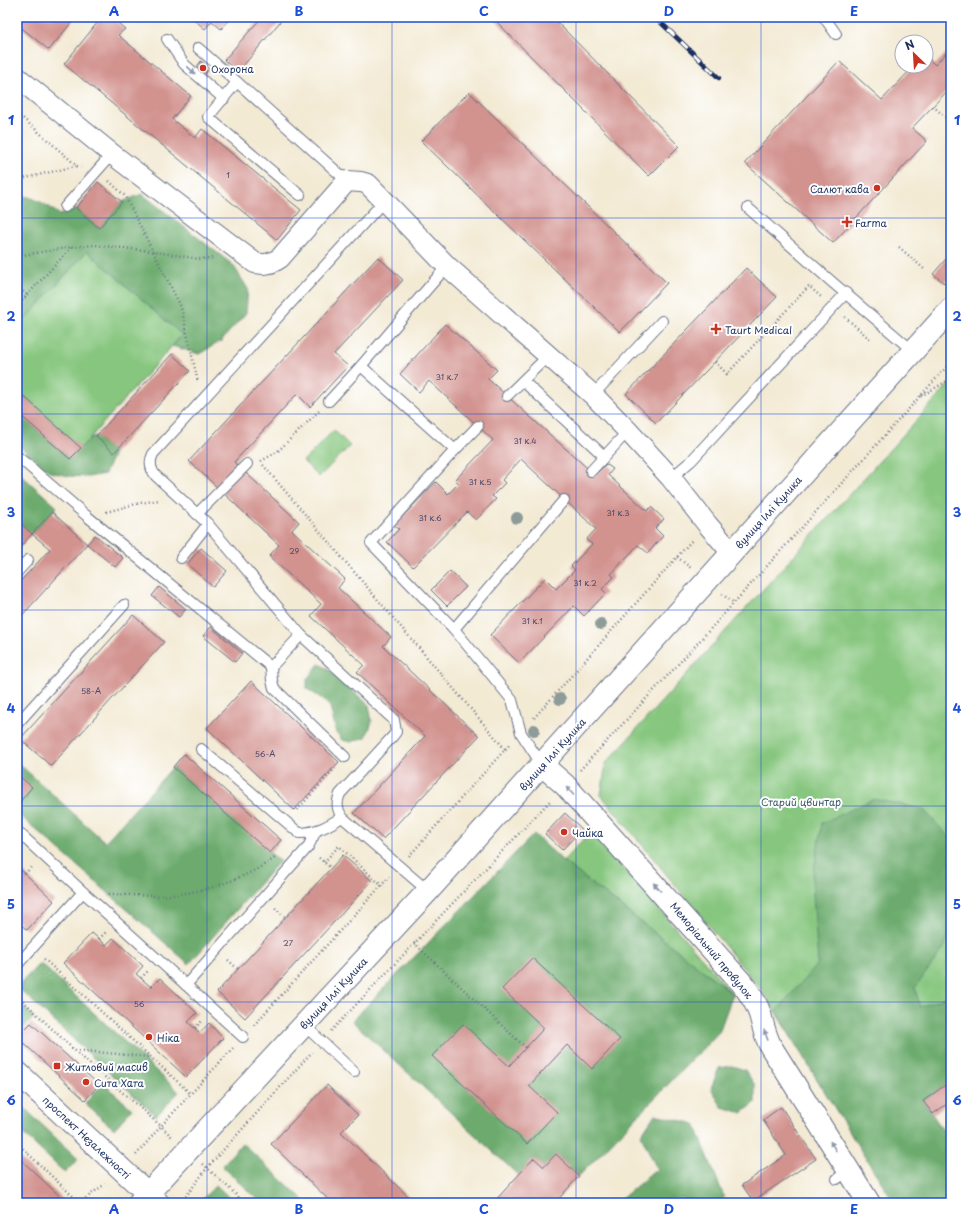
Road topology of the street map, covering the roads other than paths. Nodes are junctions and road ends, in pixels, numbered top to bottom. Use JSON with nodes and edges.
{"nodes":[{"id":1,"x":824,"y":17,"type":"edge"},
{"id":2,"x":836,"y":34,"type":"dead end"},
{"id":3,"x":167,"y":39,"type":"dead end"},
{"id":4,"x":198,"y":48,"type":"dead end"},
{"id":5,"x":17,"y":77,"type":"edge"},
{"id":6,"x":238,"y":82,"type":"junction"},
{"id":7,"x":224,"y":99,"type":"junction"},
{"id":8,"x":112,"y":154,"type":"junction"},
{"id":9,"x":347,"y":181,"type":"junction"},
{"id":10,"x":300,"y":195,"type":"dead end"},
{"id":11,"x":384,"y":200,"type":"junction"},
{"id":12,"x":65,"y":207,"type":"dead end"},
{"id":13,"x":748,"y":208,"type":"dead end"},
{"id":14,"x":447,"y":266,"type":"junction"},
{"id":15,"x":846,"y":293,"type":"junction"},
{"id":16,"x":951,"y":309,"type":"edge"},
{"id":17,"x":662,"y":321,"type":"dead end"},
{"id":18,"x":913,"y":351,"type":"junction"},
{"id":19,"x":548,"y":356,"type":"junction"},
{"id":20,"x":361,"y":366,"type":"junction"},
{"id":21,"x":523,"y":381,"type":"junction"},
{"id":22,"x":593,"y":395,"type":"junction"},
{"id":23,"x":508,"y":396,"type":"dead end"},
{"id":24,"x":329,"y":401,"type":"road end"},
{"id":25,"x":478,"y":426,"type":"dead end"},
{"id":26,"x":628,"y":431,"type":"junction"},
{"id":27,"x":455,"y":450,"type":"junction"},
{"id":28,"x":17,"y":456,"type":"edge"},
{"id":29,"x":604,"y":456,"type":"junction"},
{"id":30,"x":247,"y":464,"type":"dead end"},
{"id":31,"x":591,"y":471,"type":"dead end"},
{"id":32,"x":671,"y":478,"type":"junction"},
{"id":33,"x":564,"y":500,"type":"dead end"},
{"id":34,"x":197,"y":514,"type":"junction"},
{"id":35,"x":208,"y":524,"type":"junction"},
{"id":36,"x":732,"y":552,"type":"junction"},
{"id":37,"x":180,"y":558,"type":"dead end"},
{"id":38,"x":28,"y":560,"type":"dead end"},
{"id":39,"x":17,"y":572,"type":"edge"},
{"id":40,"x":124,"y":605,"type":"dead end"},
{"id":41,"x":454,"y":629,"type":"junction"},
{"id":42,"x":301,"y":635,"type":"junction"},
{"id":43,"x":271,"y":667,"type":"junction"},
{"id":44,"x":17,"y":724,"type":"edge"},
{"id":45,"x":201,"y":748,"type":"dead end"},
{"id":46,"x":345,"y":757,"type":"road end"},
{"id":47,"x":542,"y":764,"type":"junction"},
{"id":48,"x":342,"y":817,"type":"junction"},
{"id":49,"x":17,"y":831,"type":"edge"},
{"id":50,"x":316,"y":831,"type":"junction"},
{"id":51,"x":428,"y":891,"type":"junction"},
{"id":52,"x":83,"y":892,"type":"junction"},
{"id":53,"x":17,"y":965,"type":"edge"},
{"id":54,"x":186,"y":985,"type":"junction"},
{"id":55,"x":304,"y":1025,"type":"junction"},
{"id":56,"x":243,"y":1037,"type":"dead end"},
{"id":57,"x":17,"y":1072,"type":"edge"},
{"id":58,"x":354,"y":1072,"type":"dead end"},
{"id":59,"x":148,"y":1200,"type":"edge"},
{"id":60,"x":869,"y":1203,"type":"edge"}],
"edges":[{"from":1,"to":2,"type":"lane"},
{"from":3,"to":7,"type":"lane","one_way":true},
{"from":4,"to":6,"type":"lane"},
{"from":5,"to":8,"type":"street"},
{"from":6,"to":7,"type":"lane"},
{"from":6,"to":9,"type":"lane"},
{"from":7,"to":10,"type":"lane"},
{"from":8,"to":9,"type":"street"},
{"from":8,"to":12,"type":"lane"},
{"from":9,"to":11,"type":"street"},
{"from":11,"to":14,"type":"street"},
{"from":11,"to":34,"type":"lane"},
{"from":13,"to":15,"type":"lane"},
{"from":14,"to":19,"type":"street"},
{"from":14,"to":20,"type":"lane"},
{"from":15,"to":18,"type":"lane"},
{"from":15,"to":32,"type":"lane"},
{"from":16,"to":18,"type":"street","name":"вулиця Іллі Кулика"},
{"from":17,"to":22,"type":"lane"},
{"from":18,"to":36,"type":"street","name":"вулиця Іллі Кулика"},
{"from":19,"to":21,"type":"lane"},
{"from":19,"to":22,"type":"street"},
{"from":20,"to":24,"type":"lane"},
{"from":20,"to":27,"type":"lane"},
{"from":21,"to":23,"type":"lane"},
{"from":21,"to":29,"type":"lane"},
{"from":22,"to":26,"type":"street"},
{"from":25,"to":27,"type":"lane"},
{"from":26,"to":29,"type":"lane"},
{"from":26,"to":32,"type":"street"},
{"from":27,"to":41,"type":"lane"},
{"from":28,"to":43,"type":"lane"},
{"from":29,"to":31,"type":"lane"},
{"from":30,"to":34,"type":"lane"},
{"from":32,"to":36,"type":"street"},
{"from":33,"to":41,"type":"lane"},
{"from":34,"to":35,"type":"lane"},
{"from":35,"to":37,"type":"lane"},
{"from":35,"to":42,"type":"lane"},
{"from":36,"to":47,"type":"street","name":"вулиця Іллі Кулика"},
{"from":38,"to":39,"type":"lane"},
{"from":40,"to":44,"type":"lane"},
{"from":41,"to":47,"type":"lane"},
{"from":42,"to":43,"type":"lane"},
{"from":42,"to":48,"type":"lane"},
{"from":43,"to":46,"type":"lane"},
{"from":45,"to":50,"type":"lane"},
{"from":47,"to":51,"type":"street","name":"вулиця Іллі Кулика"},
{"from":60,"to":47,"type":"street","name":"Меморіальний провулок","one_way":true},
{"from":48,"to":50,"type":"lane"},
{"from":48,"to":51,"type":"lane"},
{"from":49,"to":52,"type":"lane"},
{"from":50,"to":54,"type":"lane"},
{"from":51,"to":55,"type":"street","name":"вулиця Іллі Кулика"},
{"from":52,"to":53,"type":"lane"},
{"from":52,"to":54,"type":"lane"},
{"from":54,"to":56,"type":"lane"},
{"from":55,"to":58,"type":"lane"},
{"from":55,"to":59,"type":"street","name":"вулиця Іллі Кулика"},
{"from":57,"to":59,"type":"street","name":"проспект Незалежності"}]}
